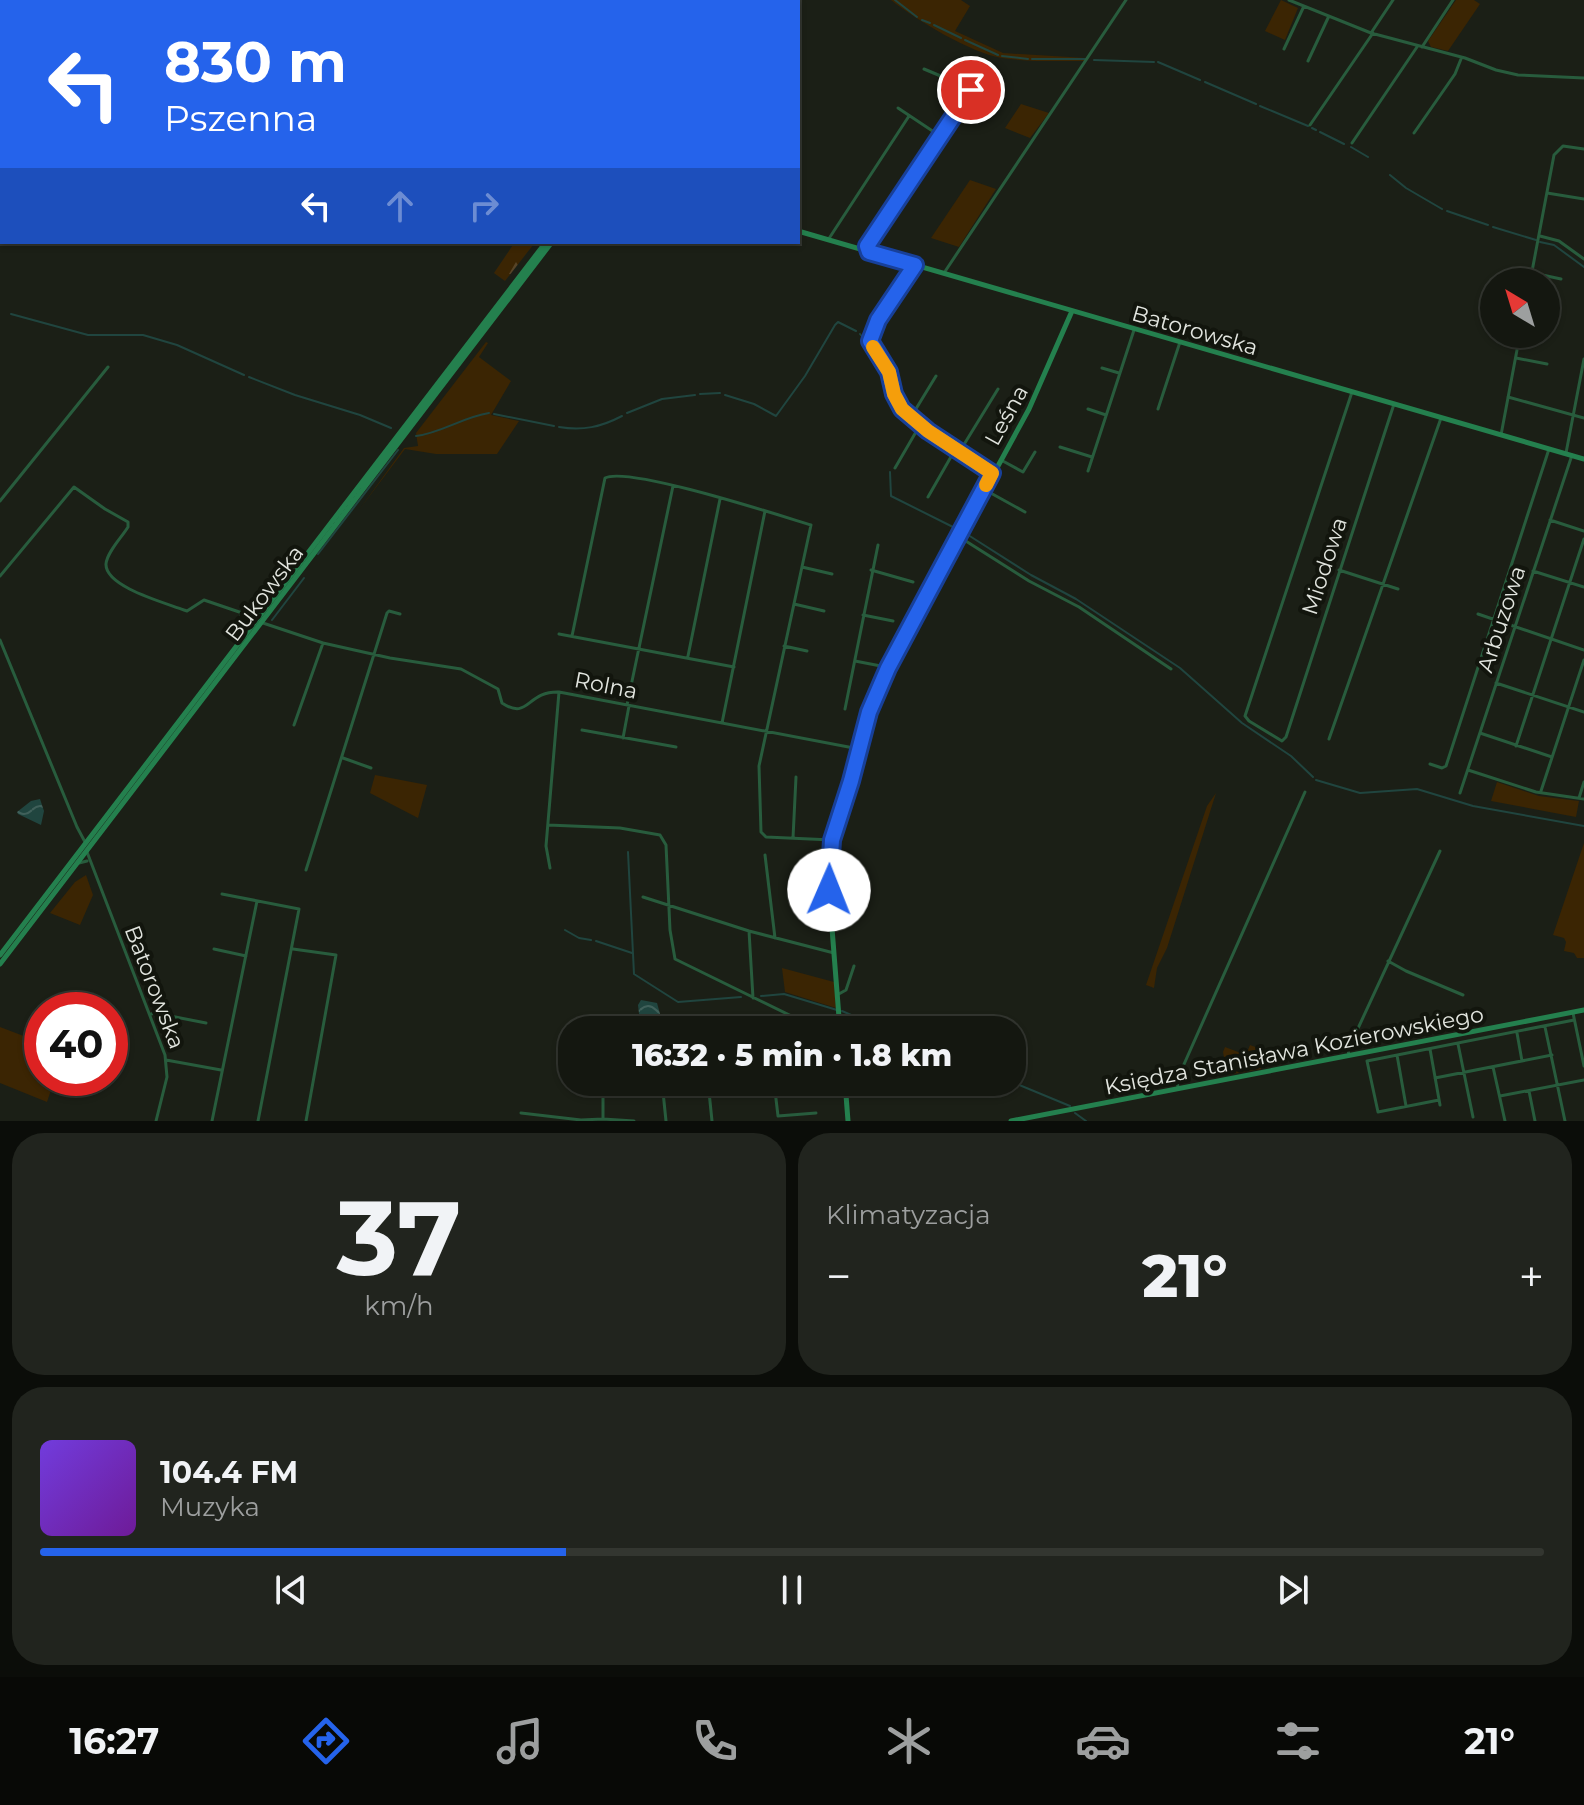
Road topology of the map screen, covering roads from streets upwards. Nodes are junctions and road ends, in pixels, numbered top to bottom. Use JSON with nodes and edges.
{"nodes":[{"id":1,"x":1126,"y":0,"type":"edge"},
{"id":2,"x":1289,"y":0,"type":"edge"},
{"id":3,"x":1393,"y":0,"type":"edge"},
{"id":4,"x":1453,"y":0,"type":"edge"},
{"id":5,"x":1304,"y":6,"type":"junction"},
{"id":6,"x":1328,"y":17,"type":"junction"},
{"id":7,"x":1372,"y":33,"type":"junction"},
{"id":8,"x":1420,"y":46,"type":"junction"},
{"id":9,"x":1284,"y":49,"type":"dead end"},
{"id":10,"x":1461,"y":57,"type":"junction"},
{"id":11,"x":1308,"y":61,"type":"dead end"},
{"id":12,"x":924,"y":69,"type":"dead end"},
{"id":13,"x":1584,"y":78,"type":"edge"},
{"id":14,"x":971,"y":90,"type":"junction"},
{"id":15,"x":986,"y":95,"type":"dead end"},
{"id":16,"x":898,"y":108,"type":"dead end"},
{"id":17,"x":909,"y":116,"type":"junction"},
{"id":18,"x":1310,"y":125,"type":"dead end"},
{"id":19,"x":1414,"y":133,"type":"dead end"},
{"id":20,"x":940,"y":136,"type":"junction"},
{"id":21,"x":1352,"y":143,"type":"dead end"},
{"id":22,"x":1584,"y":149,"type":"edge"},
{"id":23,"x":1547,"y":193,"type":"junction"},
{"id":24,"x":1584,"y":199,"type":"edge"},
{"id":25,"x":800,"y":232,"type":"edge"},
{"id":26,"x":1540,"y":236,"type":"junction"},
{"id":27,"x":828,"y":240,"type":"junction"},
{"id":28,"x":544,"y":244,"type":"edge"},
{"id":29,"x":550,"y":244,"type":"edge"},
{"id":30,"x":866,"y":249,"type":"junction"},
{"id":31,"x":1584,"y":259,"type":"edge"},
{"id":32,"x":915,"y":265,"type":"junction"},
{"id":33,"x":1533,"y":268,"type":"edge"},
{"id":34,"x":943,"y":273,"type":"junction"},
{"id":35,"x":1072,"y":311,"type":"junction"},
{"id":36,"x":1134,"y":329,"type":"junction"},
{"id":37,"x":1180,"y":342,"type":"junction"},
{"id":38,"x":1518,"y":348,"type":"edge"},
{"id":39,"x":1516,"y":358,"type":"junction"},
{"id":40,"x":1584,"y":359,"type":"edge"},
{"id":41,"x":1547,"y":364,"type":"dead end"},
{"id":42,"x":108,"y":367,"type":"dead end"},
{"id":43,"x":1102,"y":368,"type":"dead end"},
{"id":44,"x":1119,"y":373,"type":"junction"},
{"id":45,"x":936,"y":376,"type":"dead end"},
{"id":46,"x":998,"y":389,"type":"dead end"},
{"id":47,"x":1352,"y":392,"type":"junction"},
{"id":48,"x":1508,"y":397,"type":"junction"},
{"id":49,"x":1394,"y":404,"type":"junction"},
{"id":50,"x":1088,"y":409,"type":"dead end"},
{"id":51,"x":1158,"y":409,"type":"dead end"},
{"id":52,"x":1106,"y":415,"type":"junction"},
{"id":53,"x":1574,"y":415,"type":"junction"},
{"id":54,"x":911,"y":417,"type":"junction"},
{"id":55,"x":1441,"y":417,"type":"junction"},
{"id":56,"x":1584,"y":418,"type":"edge"},
{"id":57,"x":920,"y":425,"type":"junction"},
{"id":58,"x":1501,"y":435,"type":"junction"},
{"id":59,"x":1060,"y":447,"type":"dead end"},
{"id":60,"x":958,"y":449,"type":"junction"},
{"id":61,"x":1549,"y":449,"type":"junction"},
{"id":62,"x":1035,"y":452,"type":"dead end"},
{"id":63,"x":1569,"y":454,"type":"junction"},
{"id":64,"x":1092,"y":457,"type":"junction"},
{"id":65,"x":1000,"y":459,"type":"junction"},
{"id":66,"x":1584,"y":459,"type":"edge"},
{"id":67,"x":895,"y":468,"type":"dead end"},
{"id":68,"x":1088,"y":471,"type":"dead end"},
{"id":69,"x":992,"y":473,"type":"junction"},
{"id":70,"x":673,"y":486,"type":"junction"},
{"id":71,"x":984,"y":489,"type":"junction"},
{"id":72,"x":928,"y":497,"type":"dead end"},
{"id":73,"x":720,"y":499,"type":"junction"},
{"id":74,"x":0,"y":501,"type":"edge"},
{"id":75,"x":765,"y":511,"type":"junction"},
{"id":76,"x":1025,"y":512,"type":"dead end"},
{"id":77,"x":1550,"y":520,"type":"junction"},
{"id":78,"x":1584,"y":531,"type":"edge"},
{"id":79,"x":958,"y":536,"type":"junction"},
{"id":80,"x":1584,"y":539,"type":"edge"},
{"id":81,"x":878,"y":545,"type":"dead end"},
{"id":82,"x":802,"y":567,"type":"junction"},
{"id":83,"x":871,"y":570,"type":"junction"},
{"id":84,"x":1339,"y":570,"type":"junction"},
{"id":85,"x":1533,"y":571,"type":"junction"},
{"id":86,"x":832,"y":574,"type":"dead end"},
{"id":87,"x":0,"y":576,"type":"edge"},
{"id":88,"x":913,"y":582,"type":"dead end"},
{"id":89,"x":1570,"y":583,"type":"junction"},
{"id":90,"x":1382,"y":584,"type":"junction"},
{"id":91,"x":1584,"y":587,"type":"edge"},
{"id":92,"x":1398,"y":589,"type":"dead end"},
{"id":93,"x":794,"y":604,"type":"junction"},
{"id":94,"x":824,"y":611,"type":"dead end"},
{"id":95,"x":400,"y":614,"type":"dead end"},
{"id":96,"x":1478,"y":614,"type":"dead end"},
{"id":97,"x":863,"y":615,"type":"junction"},
{"id":98,"x":1494,"y":620,"type":"junction"},
{"id":99,"x":893,"y":621,"type":"dead end"},
{"id":100,"x":258,"y":622,"type":"junction"},
{"id":101,"x":1515,"y":627,"type":"junction"},
{"id":102,"x":559,"y":634,"type":"dead end"},
{"id":103,"x":572,"y":636,"type":"junction"},
{"id":104,"x":1551,"y":639,"type":"junction"},
{"id":105,"x":0,"y":640,"type":"edge"},
{"id":106,"x":323,"y":643,"type":"junction"},
{"id":107,"x":784,"y":646,"type":"junction"},
{"id":108,"x":638,"y":649,"type":"junction"},
{"id":109,"x":1584,"y":650,"type":"edge"},
{"id":110,"x":807,"y":651,"type":"dead end"},
{"id":111,"x":375,"y":655,"type":"junction"},
{"id":112,"x":688,"y":658,"type":"junction"},
{"id":113,"x":1584,"y":660,"type":"edge"},
{"id":114,"x":855,"y":661,"type":"junction"},
{"id":115,"x":734,"y":667,"type":"junction"},
{"id":116,"x":888,"y":668,"type":"junction"},
{"id":117,"x":1171,"y":669,"type":"dead end"},
{"id":118,"x":1496,"y":683,"type":"junction"},
{"id":119,"x":559,"y":692,"type":"junction"},
{"id":120,"x":1533,"y":694,"type":"junction"},
{"id":121,"x":628,"y":705,"type":"junction"},
{"id":122,"x":1569,"y":706,"type":"junction"},
{"id":123,"x":845,"y":709,"type":"dead end"},
{"id":124,"x":1584,"y":712,"type":"edge"},
{"id":125,"x":722,"y":724,"type":"junction"},
{"id":126,"x":294,"y":725,"type":"dead end"},
{"id":127,"x":582,"y":730,"type":"dead end"},
{"id":128,"x":765,"y":732,"type":"junction"},
{"id":129,"x":1480,"y":733,"type":"junction"},
{"id":130,"x":623,"y":738,"type":"junction"},
{"id":131,"x":1329,"y":739,"type":"dead end"},
{"id":132,"x":1516,"y":746,"type":"junction"},
{"id":133,"x":676,"y":747,"type":"dead end"},
{"id":134,"x":859,"y":749,"type":"junction"},
{"id":135,"x":1552,"y":757,"type":"junction"},
{"id":136,"x":343,"y":758,"type":"junction"},
{"id":137,"x":1430,"y":764,"type":"dead end"},
{"id":138,"x":371,"y":768,"type":"dead end"},
{"id":139,"x":1467,"y":770,"type":"junction"},
{"id":140,"x":796,"y":777,"type":"dead end"},
{"id":141,"x":1584,"y":782,"type":"edge"},
{"id":142,"x":1541,"y":791,"type":"junction"},
{"id":143,"x":1305,"y":792,"type":"dead end"},
{"id":144,"x":1460,"y":793,"type":"dead end"},
{"id":145,"x":1581,"y":798,"type":"edge"},
{"id":146,"x":548,"y":825,"type":"junction"},
{"id":147,"x":793,"y":838,"type":"junction"},
{"id":148,"x":832,"y":840,"type":"junction"},
{"id":149,"x":86,"y":842,"type":"junction"},
{"id":150,"x":1440,"y":851,"type":"dead end"},
{"id":151,"x":87,"y":852,"type":"junction"},
{"id":152,"x":765,"y":855,"type":"dead end"},
{"id":153,"x":87,"y":861,"type":"junction"},
{"id":154,"x":76,"y":865,"type":"junction"},
{"id":155,"x":92,"y":867,"type":"junction"},
{"id":156,"x":550,"y":868,"type":"dead end"},
{"id":157,"x":306,"y":870,"type":"dead end"},
{"id":158,"x":222,"y":894,"type":"dead end"},
{"id":159,"x":643,"y":897,"type":"dead end"},
{"id":160,"x":257,"y":900,"type":"junction"},
{"id":161,"x":669,"y":906,"type":"junction"},
{"id":162,"x":749,"y":931,"type":"junction"},
{"id":163,"x":775,"y":938,"type":"junction"},
{"id":164,"x":214,"y":949,"type":"dead end"},
{"id":165,"x":292,"y":949,"type":"junction"},
{"id":166,"x":834,"y":953,"type":"junction"},
{"id":167,"x":0,"y":955,"type":"edge"},
{"id":168,"x":246,"y":956,"type":"junction"},
{"id":169,"x":1388,"y":961,"type":"junction"},
{"id":170,"x":0,"y":964,"type":"edge"},
{"id":171,"x":854,"y":966,"type":"dead end"},
{"id":172,"x":837,"y":995,"type":"junction"},
{"id":173,"x":1463,"y":995,"type":"dead end"},
{"id":174,"x":753,"y":998,"type":"junction"},
{"id":175,"x":1584,"y":1010,"type":"edge"},
{"id":176,"x":149,"y":1015,"type":"junction"},
{"id":177,"x":792,"y":1016,"type":"edge"},
{"id":178,"x":839,"y":1016,"type":"edge"},
{"id":179,"x":1574,"y":1016,"type":"junction"},
{"id":180,"x":206,"y":1023,"type":"dead end"},
{"id":181,"x":1545,"y":1026,"type":"junction"},
{"id":182,"x":1517,"y":1033,"type":"junction"},
{"id":183,"x":1458,"y":1044,"type":"junction"},
{"id":184,"x":1430,"y":1049,"type":"junction"},
{"id":185,"x":1349,"y":1055,"type":"junction"},
{"id":186,"x":1397,"y":1055,"type":"junction"},
{"id":187,"x":1552,"y":1055,"type":"junction"},
{"id":188,"x":166,"y":1060,"type":"junction"},
{"id":189,"x":1522,"y":1061,"type":"junction"},
{"id":190,"x":1584,"y":1066,"type":"edge"},
{"id":191,"x":1493,"y":1067,"type":"junction"},
{"id":192,"x":223,"y":1070,"type":"junction"},
{"id":193,"x":1464,"y":1073,"type":"junction"},
{"id":194,"x":1435,"y":1078,"type":"junction"},
{"id":195,"x":1584,"y":1080,"type":"edge"},
{"id":196,"x":1557,"y":1084,"type":"junction"},
{"id":197,"x":1178,"y":1088,"type":"junction"},
{"id":198,"x":1529,"y":1091,"type":"junction"},
{"id":199,"x":603,"y":1096,"type":"edge"},
{"id":200,"x":663,"y":1096,"type":"edge"},
{"id":201,"x":709,"y":1096,"type":"edge"},
{"id":202,"x":776,"y":1096,"type":"edge"},
{"id":203,"x":846,"y":1096,"type":"edge"},
{"id":204,"x":1500,"y":1096,"type":"junction"},
{"id":205,"x":1439,"y":1100,"type":"junction"},
{"id":206,"x":1440,"y":1105,"type":"dead end"},
{"id":207,"x":1406,"y":1106,"type":"junction"},
{"id":208,"x":521,"y":1113,"type":"dead end"},
{"id":209,"x":816,"y":1113,"type":"dead end"},
{"id":210,"x":1473,"y":1117,"type":"dead end"},
{"id":211,"x":603,"y":1119,"type":"edge"},
{"id":212,"x":156,"y":1121,"type":"edge"},
{"id":213,"x":212,"y":1121,"type":"edge"},
{"id":214,"x":258,"y":1121,"type":"edge"},
{"id":215,"x":306,"y":1121,"type":"edge"},
{"id":216,"x":634,"y":1121,"type":"edge"},
{"id":217,"x":666,"y":1121,"type":"edge"},
{"id":218,"x":712,"y":1121,"type":"edge"},
{"id":219,"x":848,"y":1121,"type":"edge"},
{"id":220,"x":1011,"y":1121,"type":"edge"},
{"id":221,"x":1505,"y":1121,"type":"edge"},
{"id":222,"x":1535,"y":1121,"type":"edge"},
{"id":223,"x":1565,"y":1121,"type":"edge"}],
"edges":[{"from":1,"to":34,"type":"street"},
{"from":2,"to":5,"type":"street"},
{"from":3,"to":7,"type":"street"},
{"from":4,"to":8,"type":"street"},
{"from":5,"to":6,"type":"street"},
{"from":5,"to":9,"type":"street"},
{"from":6,"to":7,"type":"street"},
{"from":6,"to":11,"type":"street"},
{"from":7,"to":8,"type":"street"},
{"from":7,"to":18,"type":"street"},
{"from":8,"to":10,"type":"street"},
{"from":8,"to":21,"type":"street"},
{"from":10,"to":13,"type":"street"},
{"from":10,"to":19,"type":"street"},
{"from":12,"to":14,"type":"street"},
{"from":14,"to":15,"type":"street"},
{"from":14,"to":20,"type":"street"},
{"from":16,"to":17,"type":"street"},
{"from":17,"to":20,"type":"street"},
{"from":17,"to":27,"type":"street"},
{"from":20,"to":30,"type":"street"},
{"from":22,"to":23,"type":"street"},
{"from":23,"to":24,"type":"street"},
{"from":23,"to":26,"type":"street"},
{"from":25,"to":27,"type":"street","name":"Batorowska"},
{"from":26,"to":31,"type":"street"},
{"from":26,"to":33,"type":"street"},
{"from":27,"to":30,"type":"street","name":"Batorowska"},
{"from":28,"to":100,"type":"street","name":"Bukowska"},
{"from":29,"to":100,"type":"street","name":"Bukowska"},
{"from":30,"to":32,"type":"street","name":"Batorowska"},
{"from":32,"to":34,"type":"street","name":"Batorowska"},
{"from":32,"to":54,"type":"street"},
{"from":34,"to":35,"type":"street","name":"Batorowska"},
{"from":35,"to":36,"type":"street","name":"Batorowska"},
{"from":35,"to":65,"type":"street","name":"Leśna"},
{"from":36,"to":37,"type":"street","name":"Batorowska"},
{"from":36,"to":44,"type":"street"},
{"from":37,"to":47,"type":"street","name":"Batorowska"},
{"from":37,"to":51,"type":"street"},
{"from":38,"to":39,"type":"street"},
{"from":39,"to":41,"type":"street"},
{"from":39,"to":48,"type":"street"},
{"from":40,"to":53,"type":"street","name":"Arbuzowa"},
{"from":42,"to":74,"type":"street"},
{"from":43,"to":44,"type":"street"},
{"from":44,"to":52,"type":"street"},
{"from":45,"to":54,"type":"street"},
{"from":46,"to":60,"type":"street"},
{"from":47,"to":49,"type":"street","name":"Batorowska"},
{"from":47,"to":84,"type":"street","name":"Miodowa"},
{"from":48,"to":53,"type":"street"},
{"from":48,"to":58,"type":"street"},
{"from":49,"to":55,"type":"street","name":"Batorowska"},
{"from":49,"to":84,"type":"street","name":"Miodowa"},
{"from":50,"to":52,"type":"street"},
{"from":52,"to":64,"type":"street"},
{"from":53,"to":56,"type":"street"},
{"from":53,"to":63,"type":"street","name":"Arbuzowa"},
{"from":54,"to":57,"type":"street"},
{"from":55,"to":58,"type":"street","name":"Batorowska"},
{"from":55,"to":90,"type":"street"},
{"from":57,"to":60,"type":"street"},
{"from":57,"to":67,"type":"street"},
{"from":58,"to":61,"type":"street","name":"Batorowska"},
{"from":59,"to":64,"type":"street"},
{"from":60,"to":69,"type":"street"},
{"from":60,"to":72,"type":"street"},
{"from":61,"to":63,"type":"street","name":"Batorowska"},
{"from":61,"to":98,"type":"street"},
{"from":62,"to":65,"type":"street"},
{"from":63,"to":66,"type":"street","name":"Batorowska"},
{"from":63,"to":77,"type":"street","name":"Arbuzowa"},
{"from":64,"to":68,"type":"street"},
{"from":65,"to":69,"type":"street","name":"Leśna"},
{"from":69,"to":71,"type":"street","name":"Leśna"},
{"from":70,"to":73,"type":"street"},
{"from":70,"to":103,"type":"street"},
{"from":70,"to":108,"type":"street"},
{"from":71,"to":76,"type":"street"},
{"from":71,"to":79,"type":"street","name":"Leśna"},
{"from":73,"to":75,"type":"street"},
{"from":73,"to":112,"type":"street"},
{"from":75,"to":82,"type":"street"},
{"from":75,"to":115,"type":"street"},
{"from":77,"to":78,"type":"street"},
{"from":77,"to":85,"type":"street","name":"Arbuzowa"},
{"from":79,"to":116,"type":"street","name":"Leśna"},
{"from":79,"to":117,"type":"street"},
{"from":80,"to":89,"type":"street"},
{"from":81,"to":83,"type":"street"},
{"from":82,"to":86,"type":"street"},
{"from":82,"to":93,"type":"street"},
{"from":83,"to":88,"type":"street"},
{"from":83,"to":97,"type":"street"},
{"from":84,"to":90,"type":"street"},
{"from":85,"to":89,"type":"street"},
{"from":85,"to":101,"type":"street","name":"Arbuzowa"},
{"from":87,"to":100,"type":"street","name":"Rolna"},
{"from":89,"to":91,"type":"street"},
{"from":89,"to":104,"type":"street"},
{"from":90,"to":92,"type":"street"},
{"from":90,"to":131,"type":"street"},
{"from":93,"to":94,"type":"street"},
{"from":93,"to":107,"type":"street"},
{"from":95,"to":111,"type":"street"},
{"from":96,"to":98,"type":"street"},
{"from":97,"to":99,"type":"street"},
{"from":97,"to":114,"type":"street"},
{"from":98,"to":101,"type":"street"},
{"from":98,"to":137,"type":"street"},
{"from":100,"to":106,"type":"street","name":"Rolna"},
{"from":100,"to":149,"type":"street","name":"Bukowska"},
{"from":100,"to":151,"type":"street","name":"Bukowska"},
{"from":101,"to":104,"type":"street"},
{"from":101,"to":118,"type":"street","name":"Arbuzowa"},
{"from":102,"to":103,"type":"street"},
{"from":103,"to":108,"type":"street"},
{"from":104,"to":109,"type":"street"},
{"from":104,"to":120,"type":"street"},
{"from":105,"to":149,"type":"street","name":"Batorowska"},
{"from":106,"to":111,"type":"street","name":"Rolna"},
{"from":106,"to":126,"type":"street"},
{"from":107,"to":110,"type":"street"},
{"from":107,"to":128,"type":"street"},
{"from":108,"to":112,"type":"street"},
{"from":108,"to":121,"type":"street"},
{"from":111,"to":119,"type":"street","name":"Rolna"},
{"from":111,"to":136,"type":"street"},
{"from":112,"to":115,"type":"street"},
{"from":113,"to":122,"type":"street"},
{"from":114,"to":116,"type":"street"},
{"from":114,"to":123,"type":"street"},
{"from":115,"to":125,"type":"street"},
{"from":116,"to":134,"type":"street","name":"Leśna"},
{"from":118,"to":120,"type":"street"},
{"from":118,"to":129,"type":"street","name":"Arbuzowa"},
{"from":119,"to":121,"type":"street","name":"Rolna"},
{"from":119,"to":146,"type":"street"},
{"from":120,"to":122,"type":"street"},
{"from":120,"to":132,"type":"street"},
{"from":121,"to":125,"type":"street","name":"Rolna"},
{"from":121,"to":130,"type":"street"},
{"from":122,"to":124,"type":"street"},
{"from":122,"to":135,"type":"street"},
{"from":125,"to":128,"type":"street","name":"Rolna"},
{"from":127,"to":130,"type":"street"},
{"from":128,"to":134,"type":"street","name":"Rolna"},
{"from":128,"to":147,"type":"street"},
{"from":129,"to":132,"type":"street"},
{"from":129,"to":139,"type":"street","name":"Arbuzowa"},
{"from":130,"to":133,"type":"street"},
{"from":132,"to":135,"type":"street"},
{"from":134,"to":148,"type":"street","name":"Leśna"},
{"from":135,"to":142,"type":"street"},
{"from":136,"to":138,"type":"street"},
{"from":136,"to":157,"type":"street"},
{"from":139,"to":142,"type":"street"},
{"from":139,"to":144,"type":"street","name":"Arbuzowa"},
{"from":140,"to":147,"type":"street"},
{"from":141,"to":145,"type":"street"},
{"from":142,"to":145,"type":"street"},
{"from":143,"to":197,"type":"street"},
{"from":146,"to":156,"type":"street"},
{"from":146,"to":161,"type":"street"},
{"from":147,"to":148,"type":"street"},
{"from":148,"to":166,"type":"street","name":"Leśna"},
{"from":149,"to":151,"type":"street","name":"Batorowska"},
{"from":149,"to":167,"type":"street","name":"Bukowska"},
{"from":150,"to":169,"type":"street"},
{"from":151,"to":153,"type":"street","name":"Batorowska"},
{"from":151,"to":154,"type":"street","name":"Bukowska"},
{"from":151,"to":155,"type":"street","name":"Batorowska"},
{"from":152,"to":163,"type":"street"},
{"from":153,"to":154,"type":"street"},
{"from":153,"to":155,"type":"street","name":"Batorowska"},
{"from":154,"to":170,"type":"street","name":"Bukowska"},
{"from":155,"to":176,"type":"street","name":"Batorowska"},
{"from":158,"to":160,"type":"street"},
{"from":159,"to":161,"type":"street"},
{"from":160,"to":165,"type":"street"},
{"from":160,"to":168,"type":"street"},
{"from":161,"to":162,"type":"street"},
{"from":161,"to":174,"type":"street"},
{"from":162,"to":163,"type":"street"},
{"from":162,"to":174,"type":"street"},
{"from":163,"to":166,"type":"street"},
{"from":164,"to":168,"type":"street"},
{"from":165,"to":214,"type":"street"},
{"from":165,"to":215,"type":"street"},
{"from":166,"to":172,"type":"street","name":"Leśna"},
{"from":168,"to":192,"type":"street"},
{"from":169,"to":173,"type":"street"},
{"from":169,"to":185,"type":"street"},
{"from":171,"to":172,"type":"street"},
{"from":172,"to":178,"type":"street","name":"Leśna"},
{"from":174,"to":177,"type":"street"},
{"from":175,"to":179,"type":"street","name":"Księdza Stanisława Kozierowskiego"},
{"from":176,"to":180,"type":"street"},
{"from":176,"to":188,"type":"street","name":"Batorowska"},
{"from":179,"to":181,"type":"street"},
{"from":179,"to":185,"type":"street","name":"Księdza Stanisława Kozierowskiego"},
{"from":179,"to":190,"type":"street"},
{"from":181,"to":182,"type":"street"},
{"from":181,"to":187,"type":"street"},
{"from":182,"to":183,"type":"street"},
{"from":182,"to":189,"type":"street"},
{"from":183,"to":184,"type":"street"},
{"from":183,"to":193,"type":"street"},
{"from":184,"to":186,"type":"street"},
{"from":184,"to":194,"type":"street"},
{"from":185,"to":197,"type":"street","name":"Księdza Stanisława Kozierowskiego"},
{"from":186,"to":207,"type":"street"},
{"from":186,"to":207,"type":"street"},
{"from":187,"to":189,"type":"street"},
{"from":187,"to":196,"type":"street"},
{"from":188,"to":192,"type":"street"},
{"from":188,"to":212,"type":"street","name":"Batorowska"},
{"from":189,"to":191,"type":"street"},
{"from":191,"to":193,"type":"street"},
{"from":191,"to":204,"type":"street"},
{"from":192,"to":213,"type":"street"},
{"from":193,"to":194,"type":"street"},
{"from":193,"to":210,"type":"street"},
{"from":194,"to":205,"type":"street"},
{"from":195,"to":196,"type":"street"},
{"from":196,"to":198,"type":"street"},
{"from":196,"to":223,"type":"street"},
{"from":197,"to":220,"type":"street","name":"Księdza Stanisława Kozierowskiego"},
{"from":198,"to":204,"type":"street"},
{"from":198,"to":222,"type":"street"},
{"from":199,"to":211,"type":"street"},
{"from":200,"to":217,"type":"street"},
{"from":201,"to":218,"type":"street"},
{"from":202,"to":209,"type":"street"},
{"from":203,"to":219,"type":"street"},
{"from":204,"to":221,"type":"street"},
{"from":205,"to":206,"type":"street"},
{"from":205,"to":207,"type":"street"},
{"from":208,"to":211,"type":"street"},
{"from":211,"to":216,"type":"street"}]}
